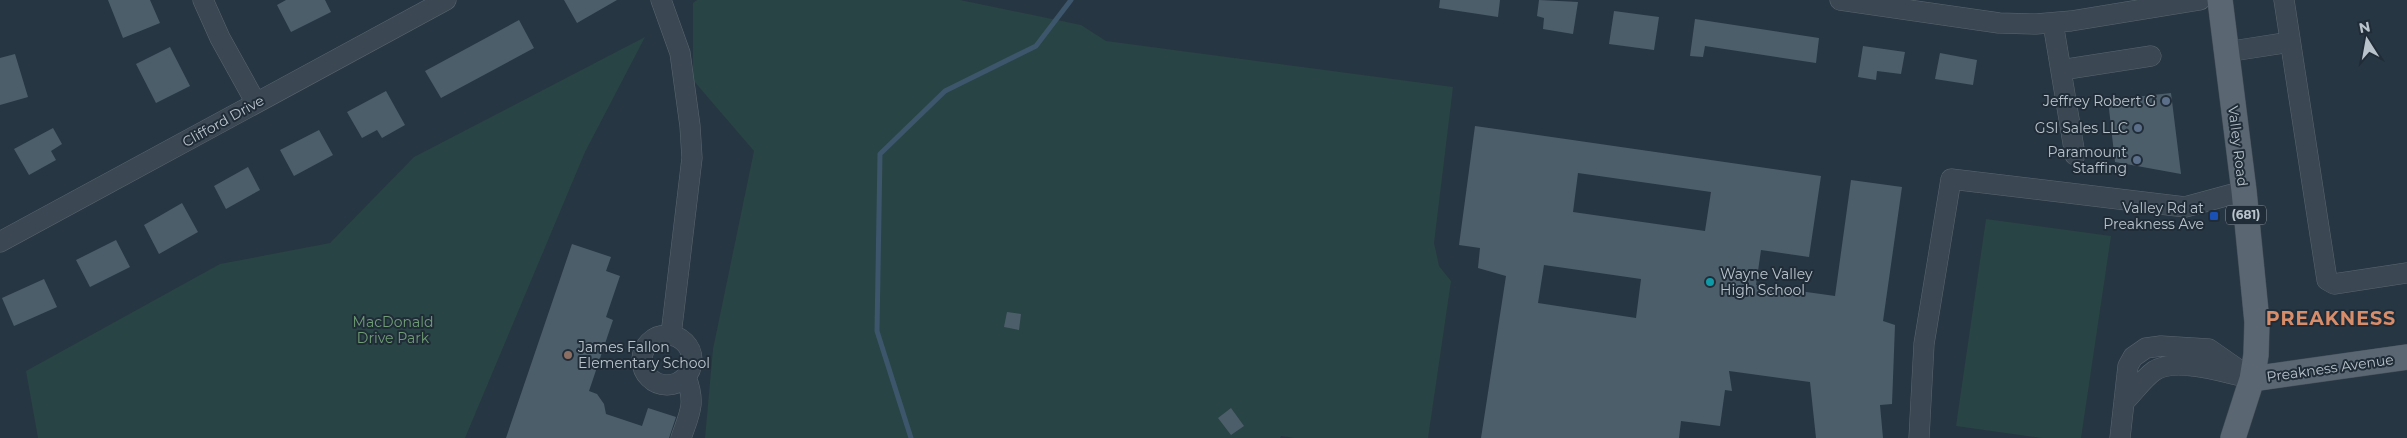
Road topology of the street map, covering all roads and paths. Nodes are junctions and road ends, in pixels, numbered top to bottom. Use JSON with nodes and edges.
{"nodes":[{"id":1,"x":203,"y":0,"type":"edge"},
{"id":2,"x":446,"y":0,"type":"edge"},
{"id":3,"x":661,"y":0,"type":"edge"},
{"id":4,"x":1840,"y":0,"type":"edge"},
{"id":5,"x":2200,"y":0,"type":"edge"},
{"id":6,"x":2220,"y":0,"type":"edge"},
{"id":7,"x":2284,"y":0,"type":"edge"},
{"id":8,"x":1902,"y":4,"type":"edge"},
{"id":9,"x":2053,"y":23,"type":"junction"},
{"id":10,"x":2290,"y":42,"type":"junction"},
{"id":11,"x":2226,"y":52,"type":"junction"},
{"id":12,"x":2151,"y":56,"type":"dead end"},
{"id":13,"x":2061,"y":70,"type":"junction"},
{"id":14,"x":256,"y":104,"type":"junction"},
{"id":15,"x":2075,"y":155,"type":"dead end"},
{"id":16,"x":2244,"y":191,"type":"junction"},
{"id":17,"x":0,"y":242,"type":"edge"},
{"id":18,"x":2407,"y":272,"type":"edge"},
{"id":19,"x":671,"y":335,"type":"junction"},
{"id":20,"x":2407,"y":357,"type":"edge"},
{"id":21,"x":686,"y":378,"type":"junction"},
{"id":22,"x":2252,"y":378,"type":"junction"},
{"id":23,"x":681,"y":438,"type":"edge"},
{"id":24,"x":1919,"y":438,"type":"edge"},
{"id":25,"x":2120,"y":438,"type":"edge"},
{"id":26,"x":2233,"y":438,"type":"edge"}],
"edges":[{"from":1,"to":14,"type":"street"},
{"from":2,"to":14,"type":"street","name":"Clifford Drive"},
{"from":3,"to":19,"type":"street"},
{"from":4,"to":8,"type":"street"},
{"from":5,"to":9,"type":"street"},
{"from":6,"to":11,"type":"main road","name":"Valley Road","number":"(681)"},
{"from":7,"to":10,"type":"street"},
{"from":8,"to":9,"type":"street"},
{"from":9,"to":13,"type":"street"},
{"from":10,"to":11,"type":"street"},
{"from":10,"to":18,"type":"street"},
{"from":11,"to":16,"type":"main road","name":"Valley Road","number":"(681)"},
{"from":12,"to":13,"type":"street"},
{"from":13,"to":15,"type":"street"},
{"from":14,"to":17,"type":"street","name":"Clifford Drive"},
{"from":16,"to":22,"type":"main road","name":"Valley Road","number":"(681)"},
{"from":16,"to":24,"type":"street"},
{"from":19,"to":21,"type":"street"},
{"from":19,"to":21,"type":"street"},
{"from":20,"to":22,"type":"main road","name":"Preakness Avenue"},
{"from":21,"to":23,"type":"street"},
{"from":22,"to":25,"type":"street"},
{"from":22,"to":26,"type":"main road","name":"Valley Road","number":"(681)"}]}
